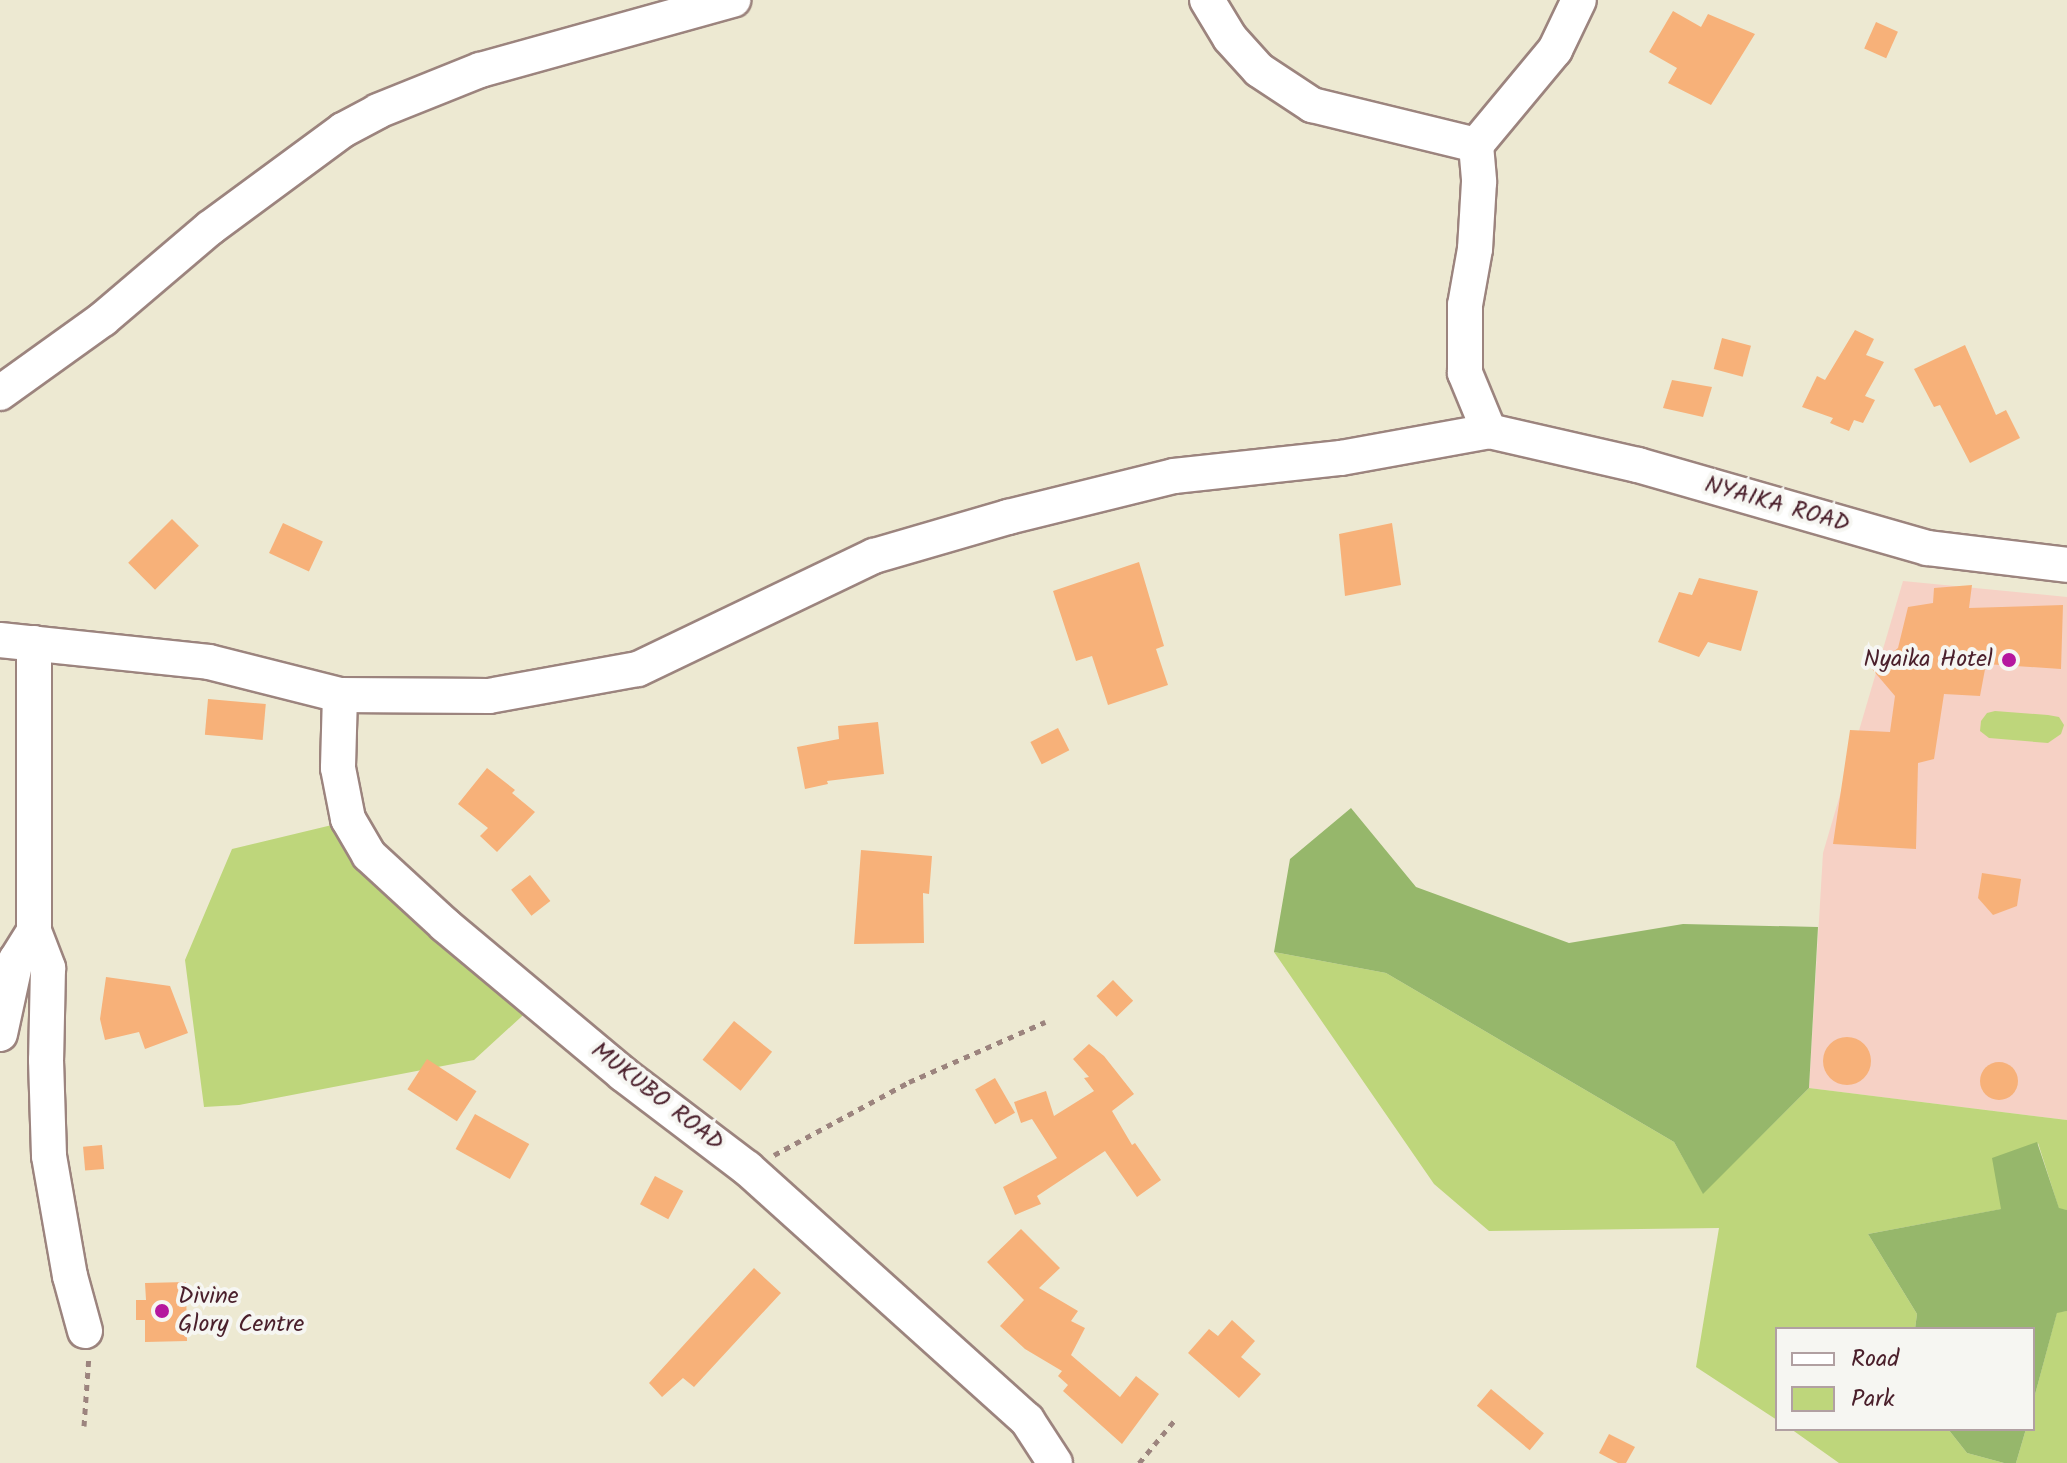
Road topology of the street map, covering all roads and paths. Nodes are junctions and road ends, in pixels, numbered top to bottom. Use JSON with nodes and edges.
{"nodes":[{"id":1,"x":733,"y":0,"type":"edge"},
{"id":2,"x":1207,"y":0,"type":"edge"},
{"id":3,"x":1579,"y":0,"type":"edge"},
{"id":4,"x":1476,"y":145,"type":"junction"},
{"id":5,"x":0,"y":393,"type":"edge"},
{"id":6,"x":1489,"y":431,"type":"junction"},
{"id":7,"x":2067,"y":565,"type":"edge"},
{"id":8,"x":0,"y":640,"type":"edge"},
{"id":9,"x":34,"y":643,"type":"junction"},
{"id":10,"x":340,"y":695,"type":"junction"},
{"id":11,"x":34,"y":931,"type":"junction"},
{"id":12,"x":1045,"y":1022,"type":"dead end"},
{"id":13,"x":0,"y":1034,"type":"edge"},
{"id":14,"x":747,"y":1168,"type":"junction"},
{"id":15,"x":85,"y":1331,"type":"joint"},
{"id":16,"x":1174,"y":1421,"type":"dead end"},
{"id":17,"x":84,"y":1426,"type":"dead end"},
{"id":18,"x":1055,"y":1463,"type":"edge"},
{"id":19,"x":1139,"y":1463,"type":"edge"}],
"edges":[{"from":1,"to":5,"type":"street"},
{"from":2,"to":4,"type":"street"},
{"from":3,"to":4,"type":"street"},
{"from":4,"to":6,"type":"street"},
{"from":6,"to":7,"type":"street","name":"NYAIKA ROAD"},
{"from":6,"to":10,"type":"street"},
{"from":8,"to":9,"type":"street"},
{"from":9,"to":10,"type":"street"},
{"from":9,"to":11,"type":"street"},
{"from":10,"to":14,"type":"street","name":"MUKUBO ROAD"},
{"from":11,"to":13,"type":"street"},
{"from":11,"to":15,"type":"street"},
{"from":12,"to":14,"type":"path"},
{"from":14,"to":18,"type":"street","name":"MUKUBO ROAD"},
{"from":15,"to":17,"type":"path"},
{"from":16,"to":19,"type":"path"}]}
